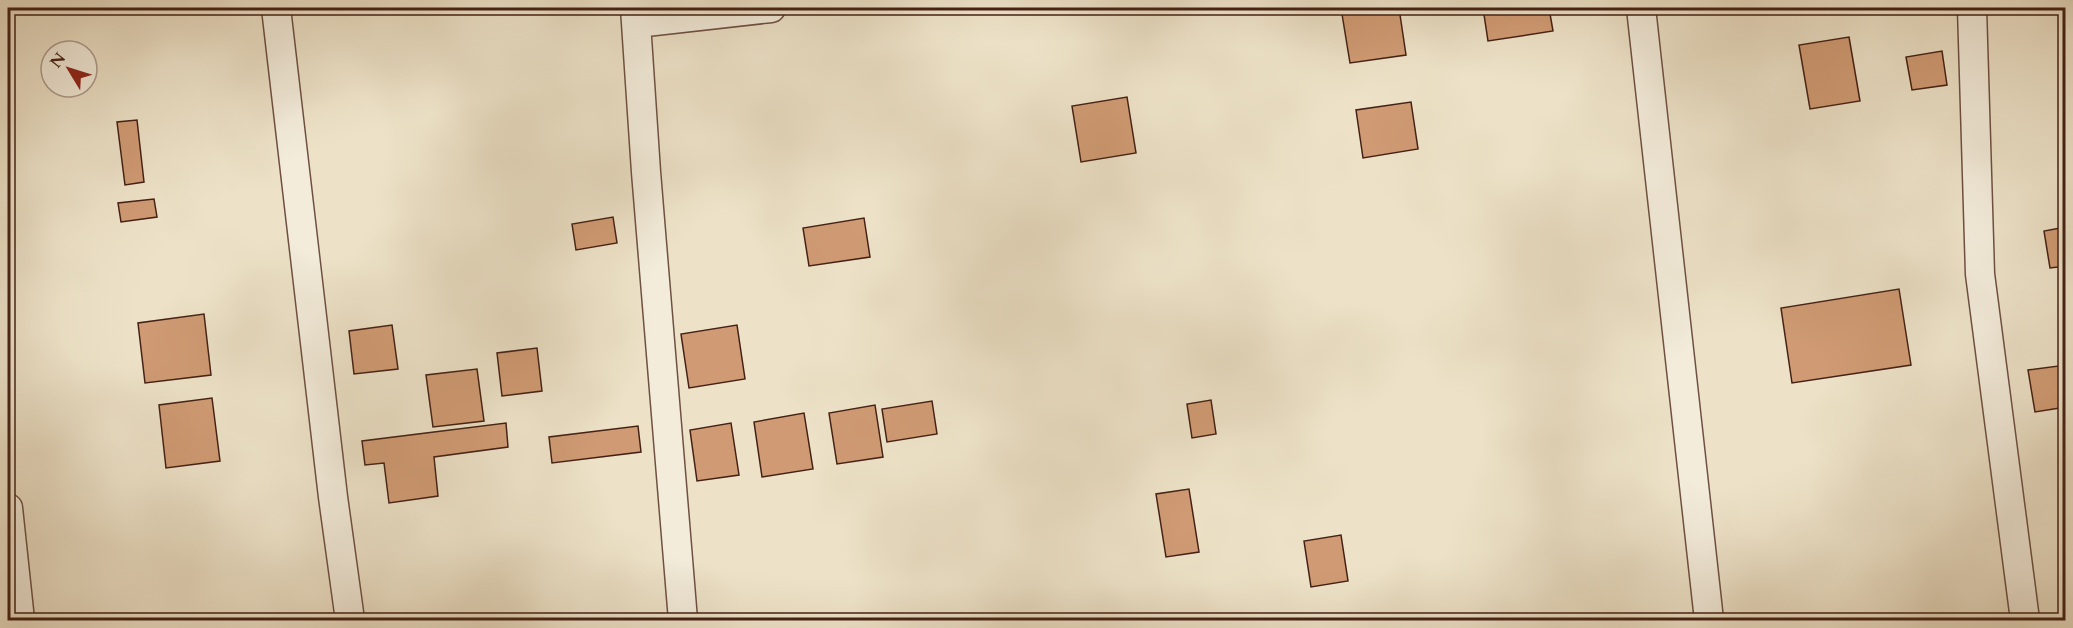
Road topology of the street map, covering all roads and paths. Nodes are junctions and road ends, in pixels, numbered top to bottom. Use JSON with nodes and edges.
{"nodes":[{"id":1,"x":276,"y":8,"type":"edge"},
{"id":2,"x":771,"y":8,"type":"edge"},
{"id":3,"x":1641,"y":8,"type":"edge"},
{"id":4,"x":1972,"y":8,"type":"edge"},
{"id":5,"x":636,"y":16,"type":"edge"},
{"id":6,"x":8,"y":508,"type":"edge"},
{"id":7,"x":20,"y":621,"type":"edge"},
{"id":8,"x":350,"y":621,"type":"edge"},
{"id":9,"x":683,"y":621,"type":"edge"},
{"id":10,"x":1710,"y":621,"type":"edge"},
{"id":11,"x":2025,"y":621,"type":"edge"}],
"edges":[{"from":1,"to":8,"type":"street"},
{"from":2,"to":5,"type":"street"},
{"from":3,"to":10,"type":"street"},
{"from":4,"to":11,"type":"street"},
{"from":5,"to":9,"type":"street"},
{"from":6,"to":7,"type":"street"}]}
